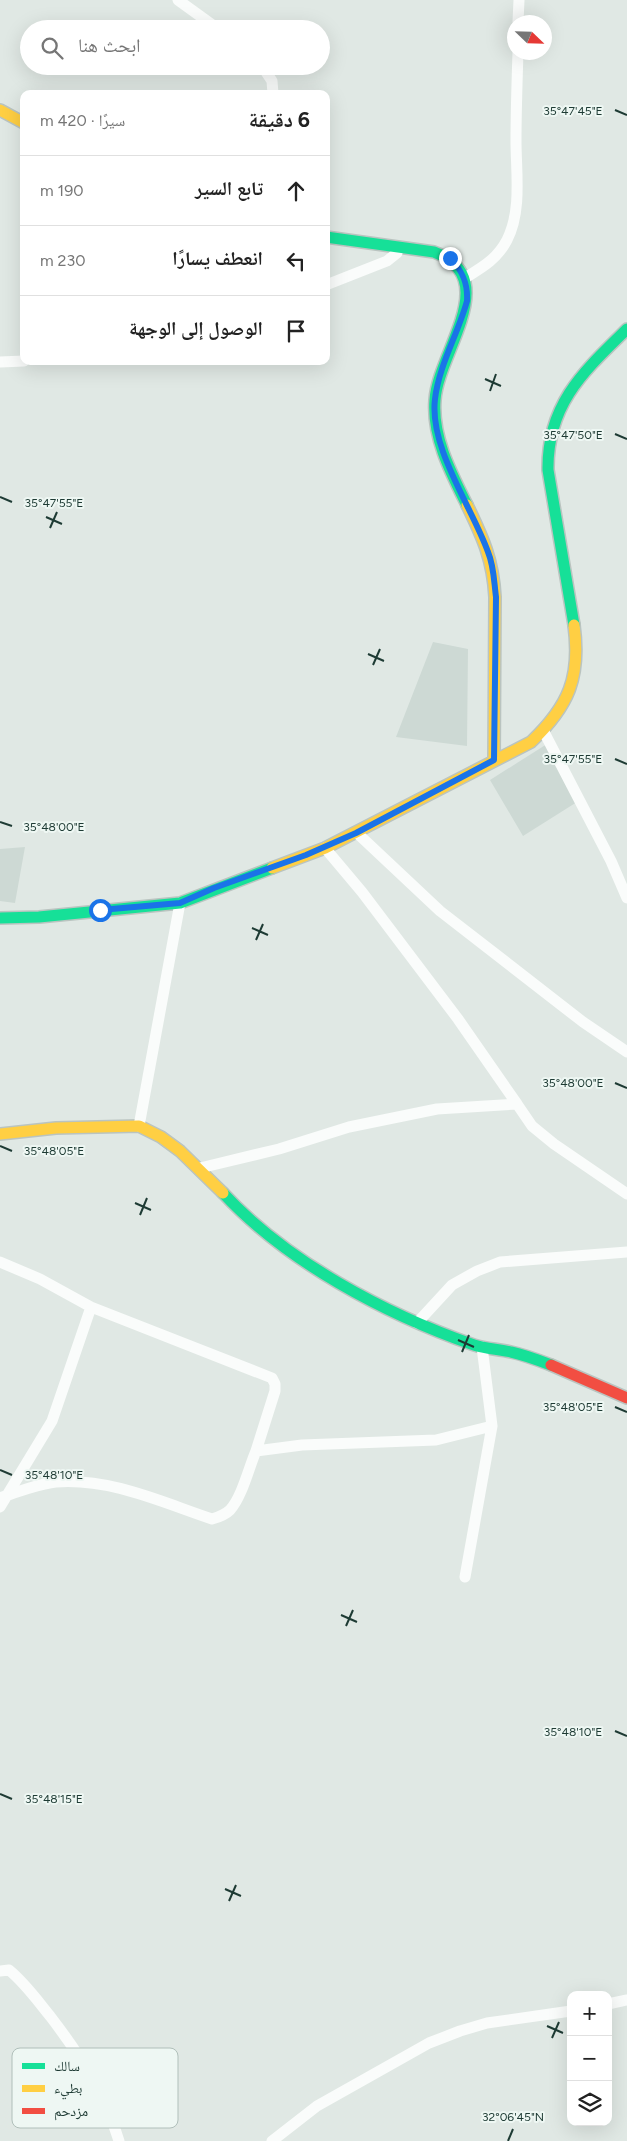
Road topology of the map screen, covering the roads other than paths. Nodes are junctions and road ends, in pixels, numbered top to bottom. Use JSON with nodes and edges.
{"nodes":[{"id":1,"x":178,"y":0,"type":"edge"},
{"id":2,"x":519,"y":0,"type":"edge"},
{"id":3,"x":518,"y":15,"type":"edge"},
{"id":4,"x":206,"y":20,"type":"edge"},
{"id":5,"x":518,"y":60,"type":"edge"},
{"id":6,"x":268,"y":75,"type":"edge"},
{"id":7,"x":273,"y":90,"type":"edge"},
{"id":8,"x":0,"y":110,"type":"edge"},
{"id":9,"x":20,"y":121,"type":"edge"},
{"id":10,"x":330,"y":238,"type":"edge"},
{"id":11,"x":398,"y":248,"type":"junction"},
{"id":12,"x":465,"y":278,"type":"junction"},
{"id":13,"x":330,"y":283,"type":"edge"},
{"id":14,"x":627,"y":329,"type":"edge"},
{"id":15,"x":20,"y":361,"type":"edge"},
{"id":16,"x":0,"y":362,"type":"edge"},
{"id":17,"x":544,"y":732,"type":"junction"},
{"id":18,"x":494,"y":760,"type":"junction"},
{"id":19,"x":356,"y":833,"type":"junction"},
{"id":20,"x":325,"y":848,"type":"junction"},
{"id":21,"x":627,"y":898,"type":"edge"},
{"id":22,"x":180,"y":903,"type":"junction"},
{"id":23,"x":0,"y":918,"type":"edge"},
{"id":24,"x":627,"y":1052,"type":"edge"},
{"id":25,"x":517,"y":1104,"type":"junction"},
{"id":26,"x":139,"y":1126,"type":"junction"},
{"id":27,"x":0,"y":1134,"type":"edge"},
{"id":28,"x":200,"y":1168,"type":"junction"},
{"id":29,"x":627,"y":1194,"type":"edge"},
{"id":30,"x":627,"y":1252,"type":"edge"},
{"id":31,"x":0,"y":1262,"type":"edge"},
{"id":32,"x":91,"y":1307,"type":"junction"},
{"id":33,"x":417,"y":1323,"type":"junction"},
{"id":34,"x":482,"y":1347,"type":"junction"},
{"id":35,"x":627,"y":1398,"type":"edge"},
{"id":36,"x":492,"y":1426,"type":"junction"},
{"id":37,"x":256,"y":1451,"type":"junction"},
{"id":38,"x":4,"y":1496,"type":"edge"},
{"id":39,"x":0,"y":1507,"type":"edge"},
{"id":40,"x":465,"y":1577,"type":"dead end"},
{"id":41,"x":0,"y":1971,"type":"edge"},
{"id":42,"x":627,"y":2000,"type":"edge"},
{"id":43,"x":612,"y":2003,"type":"edge"},
{"id":44,"x":567,"y":2012,"type":"edge"},
{"id":45,"x":74,"y":2048,"type":"edge"},
{"id":46,"x":115,"y":2128,"type":"edge"},
{"id":47,"x":119,"y":2141,"type":"edge"},
{"id":48,"x":272,"y":2141,"type":"edge"}],
"edges":[{"from":1,"to":4,"type":"street"},
{"from":2,"to":3,"type":"street"},
{"from":5,"to":12,"type":"street"},
{"from":6,"to":7,"type":"street"},
{"from":8,"to":9,"type":"street"},
{"from":10,"to":11,"type":"street"},
{"from":11,"to":12,"type":"street"},
{"from":11,"to":13,"type":"street"},
{"from":12,"to":18,"type":"street"},
{"from":14,"to":17,"type":"street"},
{"from":15,"to":16,"type":"street"},
{"from":17,"to":18,"type":"street"},
{"from":17,"to":21,"type":"street"},
{"from":18,"to":19,"type":"street"},
{"from":19,"to":20,"type":"street"},
{"from":19,"to":24,"type":"street"},
{"from":20,"to":22,"type":"street"},
{"from":20,"to":25,"type":"street"},
{"from":22,"to":23,"type":"street"},
{"from":22,"to":26,"type":"street"},
{"from":25,"to":28,"type":"street"},
{"from":25,"to":29,"type":"street"},
{"from":26,"to":27,"type":"street"},
{"from":26,"to":28,"type":"street"},
{"from":28,"to":33,"type":"street"},
{"from":30,"to":33,"type":"street"},
{"from":31,"to":32,"type":"street"},
{"from":32,"to":37,"type":"street"},
{"from":32,"to":38,"type":"street"},
{"from":33,"to":34,"type":"street"},
{"from":34,"to":35,"type":"street"},
{"from":34,"to":36,"type":"street"},
{"from":36,"to":37,"type":"street"},
{"from":36,"to":40,"type":"street"},
{"from":37,"to":38,"type":"street"},
{"from":38,"to":39,"type":"street"},
{"from":41,"to":45,"type":"street"},
{"from":42,"to":43,"type":"street"},
{"from":44,"to":48,"type":"street"},
{"from":46,"to":47,"type":"street"}]}
